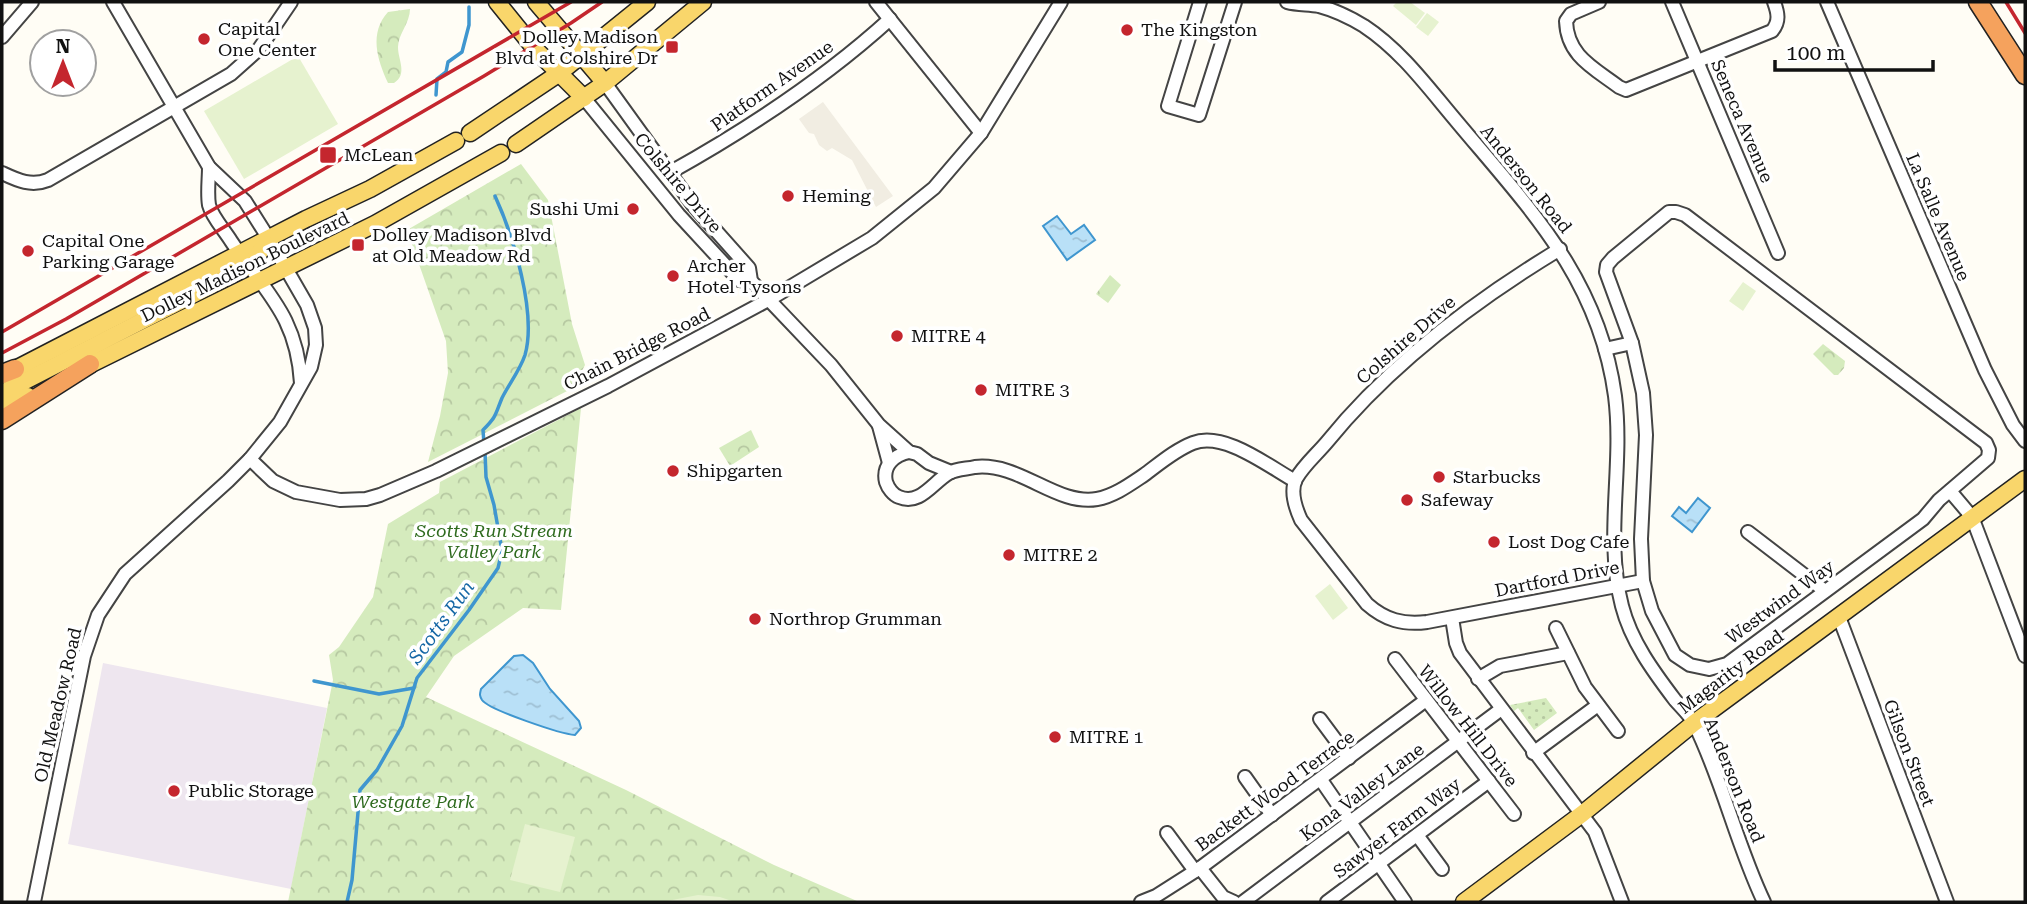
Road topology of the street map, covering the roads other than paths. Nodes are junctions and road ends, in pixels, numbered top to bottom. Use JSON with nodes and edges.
{"nodes":[{"id":1,"x":32,"y":2,"type":"edge"},
{"id":2,"x":114,"y":2,"type":"edge"},
{"id":3,"x":291,"y":2,"type":"edge"},
{"id":4,"x":497,"y":2,"type":"edge"},
{"id":5,"x":536,"y":2,"type":"edge"},
{"id":6,"x":647,"y":2,"type":"edge"},
{"id":7,"x":703,"y":2,"type":"edge"},
{"id":8,"x":876,"y":2,"type":"edge"},
{"id":9,"x":1061,"y":2,"type":"edge"},
{"id":10,"x":1200,"y":2,"type":"edge"},
{"id":11,"x":1235,"y":2,"type":"edge"},
{"id":12,"x":1287,"y":2,"type":"edge"},
{"id":13,"x":1599,"y":2,"type":"edge"},
{"id":14,"x":1672,"y":2,"type":"edge"},
{"id":15,"x":1774,"y":2,"type":"edge"},
{"id":16,"x":1827,"y":2,"type":"edge"},
{"id":17,"x":1978,"y":2,"type":"edge"},
{"id":18,"x":1317,"y":4,"type":"edge"},
{"id":19,"x":890,"y":19,"type":"junction"},
{"id":20,"x":2,"y":37,"type":"edge"},
{"id":21,"x":582,"y":57,"type":"junction"},
{"id":22,"x":1698,"y":62,"type":"junction"},
{"id":23,"x":558,"y":74,"type":"junction"},
{"id":24,"x":2025,"y":75,"type":"edge"},
{"id":25,"x":605,"y":83,"type":"junction"},
{"id":26,"x":584,"y":98,"type":"junction"},
{"id":27,"x":174,"y":107,"type":"junction"},
{"id":28,"x":981,"y":133,"type":"junction"},
{"id":29,"x":516,"y":144,"type":"dead end"},
{"id":30,"x":501,"y":153,"type":"dead end"},
{"id":31,"x":209,"y":167,"type":"junction"},
{"id":32,"x":2,"y":173,"type":"edge"},
{"id":33,"x":668,"y":173,"type":"junction"},
{"id":34,"x":269,"y":239,"type":"junction"},
{"id":35,"x":1560,"y":249,"type":"junction"},
{"id":36,"x":1778,"y":253,"type":"dead end"},
{"id":37,"x":245,"y":260,"type":"junction"},
{"id":38,"x":286,"y":267,"type":"junction"},
{"id":39,"x":260,"y":280,"type":"junction"},
{"id":40,"x":751,"y":281,"type":"junction"},
{"id":41,"x":770,"y":299,"type":"junction"},
{"id":42,"x":1632,"y":343,"type":"junction"},
{"id":43,"x":1605,"y":349,"type":"junction"},
{"id":44,"x":90,"y":364,"type":"junction"},
{"id":45,"x":6,"y":373,"type":"edge"},
{"id":46,"x":301,"y":383,"type":"junction"},
{"id":47,"x":2,"y":393,"type":"edge"},
{"id":48,"x":2,"y":409,"type":"edge"},
{"id":49,"x":2,"y":421,"type":"edge"},
{"id":50,"x":879,"y":425,"type":"junction"},
{"id":51,"x":2025,"y":441,"type":"edge"},
{"id":52,"x":909,"y":452,"type":"junction"},
{"id":53,"x":250,"y":459,"type":"junction"},
{"id":54,"x":889,"y":463,"type":"junction"},
{"id":55,"x":929,"y":463,"type":"junction"},
{"id":56,"x":951,"y":472,"type":"junction"},
{"id":57,"x":2025,"y":479,"type":"edge"},
{"id":58,"x":1295,"y":481,"type":"junction"},
{"id":59,"x":930,"y":487,"type":"junction"},
{"id":60,"x":1950,"y":491,"type":"junction"},
{"id":61,"x":1972,"y":517,"type":"junction"},
{"id":62,"x":1748,"y":532,"type":"dead end"},
{"id":63,"x":1643,"y":581,"type":"junction"},
{"id":64,"x":1617,"y":586,"type":"junction"},
{"id":65,"x":1825,"y":591,"type":"junction"},
{"id":66,"x":1839,"y":617,"type":"junction"},
{"id":67,"x":1452,"y":618,"type":"junction"},
{"id":68,"x":1556,"y":628,"type":"dead end"},
{"id":69,"x":1568,"y":653,"type":"junction"},
{"id":70,"x":2025,"y":656,"type":"edge"},
{"id":71,"x":1395,"y":659,"type":"dead end"},
{"id":72,"x":1478,"y":679,"type":"junction"},
{"id":73,"x":1426,"y":700,"type":"junction"},
{"id":74,"x":1598,"y":705,"type":"junction"},
{"id":75,"x":1500,"y":710,"type":"junction"},
{"id":76,"x":1320,"y":719,"type":"dead end"},
{"id":77,"x":1694,"y":723,"type":"junction"},
{"id":78,"x":1618,"y":731,"type":"dead end"},
{"id":79,"x":1458,"y":743,"type":"junction"},
{"id":80,"x":1533,"y":753,"type":"junction"},
{"id":81,"x":1349,"y":758,"type":"junction"},
{"id":82,"x":1245,"y":777,"type":"dead end"},
{"id":83,"x":1321,"y":780,"type":"junction"},
{"id":84,"x":1489,"y":781,"type":"junction"},
{"id":85,"x":1514,"y":814,"type":"dead end"},
{"id":86,"x":1582,"y":814,"type":"junction"},
{"id":87,"x":1272,"y":815,"type":"junction"},
{"id":88,"x":1350,"y":822,"type":"junction"},
{"id":89,"x":1167,"y":833,"type":"dead end"},
{"id":90,"x":1417,"y":835,"type":"junction"},
{"id":91,"x":1378,"y":863,"type":"junction"},
{"id":92,"x":1198,"y":869,"type":"junction"},
{"id":93,"x":1442,"y":869,"type":"dead end"},
{"id":94,"x":1343,"y":898,"type":"edge"},
{"id":95,"x":34,"y":902,"type":"edge"},
{"id":96,"x":1141,"y":902,"type":"edge"},
{"id":97,"x":1234,"y":902,"type":"edge"},
{"id":98,"x":1243,"y":902,"type":"edge"},
{"id":99,"x":1326,"y":902,"type":"edge"},
{"id":100,"x":1405,"y":902,"type":"edge"},
{"id":101,"x":1464,"y":902,"type":"edge"},
{"id":102,"x":1622,"y":902,"type":"edge"},
{"id":103,"x":1764,"y":902,"type":"edge"},
{"id":104,"x":1947,"y":902,"type":"edge"}],
"edges":[{"from":1,"to":20,"type":"street"},
{"from":2,"to":27,"type":"street"},
{"from":3,"to":27,"type":"street"},
{"from":4,"to":23,"type":"main road"},
{"from":5,"to":21,"type":"main road"},
{"from":6,"to":21,"type":"main road","name":"Dolley Madison Boulevard"},
{"from":7,"to":25,"type":"main road"},
{"from":8,"to":19,"type":"street"},
{"from":9,"to":28,"type":"street","name":"Chain Bridge Road"},
{"from":10,"to":11,"type":"street"},
{"from":12,"to":18,"type":"street","name":"Anderson Road"},
{"from":13,"to":22,"type":"street"},
{"from":14,"to":22,"type":"street","name":"Seneca Avenue"},
{"from":15,"to":22,"type":"street"},
{"from":16,"to":51,"type":"street","name":"La Salle Avenue"},
{"from":17,"to":24,"type":"highway"},
{"from":18,"to":35,"type":"street","name":"Anderson Road"},
{"from":19,"to":28,"type":"street"},
{"from":19,"to":33,"type":"street","name":"Platform Avenue"},
{"from":21,"to":23,"type":"main road","name":"Dolley Madison Boulevard"},
{"from":21,"to":25,"type":"main road"},
{"from":22,"to":36,"type":"street","name":"Seneca Avenue"},
{"from":23,"to":26,"type":"main road"},
{"from":23,"to":34,"type":"main road","name":"Dolley Madison Boulevard"},
{"from":25,"to":26,"type":"main road"},
{"from":25,"to":33,"type":"street","name":"Colshire Drive"},
{"from":26,"to":29,"type":"main road"},
{"from":26,"to":40,"type":"street","name":"Colshire Drive"},
{"from":27,"to":31,"type":"street"},
{"from":27,"to":32,"type":"street"},
{"from":28,"to":41,"type":"street","name":"Chain Bridge Road"},
{"from":30,"to":38,"type":"main road","name":"Dolley Madison Boulevard"},
{"from":31,"to":34,"type":"street","name":"Old Meadow Road"},
{"from":31,"to":37,"type":"street"},
{"from":33,"to":40,"type":"street","name":"Colshire Drive"},
{"from":34,"to":37,"type":"main road","name":"Dolley Madison Boulevard"},
{"from":34,"to":38,"type":"street","name":"Old Meadow Road"},
{"from":35,"to":43,"type":"street","name":"Anderson Road"},
{"from":35,"to":58,"type":"street","name":"Colshire Drive"},
{"from":37,"to":39,"type":"street"},
{"from":37,"to":45,"type":"main road","name":"Dolley Madison Boulevard"},
{"from":37,"to":47,"type":"main road"},
{"from":38,"to":39,"type":"main road","name":"Dolley Madison Boulevard"},
{"from":38,"to":46,"type":"street","name":"Old Meadow Road"},
{"from":39,"to":44,"type":"main road","name":"Dolley Madison Boulevard"},
{"from":39,"to":46,"type":"street"},
{"from":40,"to":41,"type":"street","name":"Colshire Drive"},
{"from":41,"to":50,"type":"street","name":"Colshire Drive"},
{"from":41,"to":53,"type":"street","name":"Chain Bridge Road"},
{"from":42,"to":43,"type":"street"},
{"from":42,"to":60,"type":"street","name":"Westwind Way"},
{"from":42,"to":63,"type":"street","name":"Westwind Way"},
{"from":43,"to":64,"type":"street","name":"Anderson Road"},
{"from":44,"to":48,"type":"main road","name":"Dolley Madison Boulevard"},
{"from":44,"to":49,"type":"highway"},
{"from":46,"to":53,"type":"street","name":"Old Meadow Road"},
{"from":50,"to":52,"type":"street","name":"Colshire Drive"},
{"from":50,"to":54,"type":"street","name":"Colshire Drive"},
{"from":52,"to":54,"type":"street"},
{"from":52,"to":55,"type":"street","name":"Colshire Drive"},
{"from":53,"to":95,"type":"street","name":"Old Meadow Road"},
{"from":54,"to":59,"type":"street","name":"Colshire Drive"},
{"from":55,"to":56,"type":"street","name":"Colshire Drive"},
{"from":55,"to":59,"type":"street"},
{"from":56,"to":58,"type":"street","name":"Colshire Drive"},
{"from":56,"to":59,"type":"street","name":"Colshire Drive"},
{"from":57,"to":61,"type":"main road","name":"Magarity Road"},
{"from":58,"to":67,"type":"street"},
{"from":60,"to":61,"type":"street"},
{"from":60,"to":65,"type":"street","name":"Westwind Way"},
{"from":61,"to":66,"type":"main road","name":"Magarity Road"},
{"from":61,"to":70,"type":"street"},
{"from":62,"to":65,"type":"street"},
{"from":63,"to":64,"type":"street","name":"Dartford Drive"},
{"from":63,"to":65,"type":"street","name":"Westwind Way"},
{"from":64,"to":67,"type":"street","name":"Dartford Drive"},
{"from":64,"to":77,"type":"street","name":"Anderson Road"},
{"from":66,"to":77,"type":"main road","name":"Magarity Road"},
{"from":66,"to":104,"type":"street","name":"Gilson Street"},
{"from":67,"to":72,"type":"street"},
{"from":68,"to":69,"type":"street"},
{"from":69,"to":72,"type":"street"},
{"from":69,"to":74,"type":"street"},
{"from":71,"to":73,"type":"street","name":"Willow Hill Drive"},
{"from":72,"to":75,"type":"street"},
{"from":73,"to":79,"type":"street","name":"Willow Hill Drive"},
{"from":73,"to":81,"type":"street","name":"Backett Wood Terrace"},
{"from":74,"to":78,"type":"street"},
{"from":74,"to":80,"type":"street"},
{"from":75,"to":79,"type":"street","name":"Kona Valley Lane"},
{"from":75,"to":80,"type":"street"},
{"from":76,"to":81,"type":"street"},
{"from":77,"to":86,"type":"main road","name":"Magarity Road"},
{"from":77,"to":103,"type":"street","name":"Anderson Road"},
{"from":79,"to":84,"type":"street","name":"Willow Hill Drive"},
{"from":79,"to":88,"type":"street","name":"Kona Valley Lane"},
{"from":80,"to":86,"type":"street"},
{"from":81,"to":83,"type":"street","name":"Backett Wood Terrace"},
{"from":82,"to":87,"type":"street"},
{"from":83,"to":87,"type":"street","name":"Backett Wood Terrace"},
{"from":83,"to":88,"type":"street"},
{"from":84,"to":85,"type":"street","name":"Willow Hill Drive"},
{"from":84,"to":90,"type":"street","name":"Sawyer Farm Way"},
{"from":86,"to":101,"type":"main road","name":"Magarity Road"},
{"from":86,"to":102,"type":"street"},
{"from":87,"to":92,"type":"street","name":"Backett Wood Terrace"},
{"from":88,"to":91,"type":"street"},
{"from":88,"to":98,"type":"street","name":"Kona Valley Lane"},
{"from":89,"to":92,"type":"street"},
{"from":90,"to":91,"type":"street","name":"Sawyer Farm Way"},
{"from":90,"to":93,"type":"street"},
{"from":91,"to":94,"type":"street","name":"Sawyer Farm Way"},
{"from":91,"to":100,"type":"street"},
{"from":92,"to":96,"type":"street","name":"Backett Wood Terrace"},
{"from":92,"to":97,"type":"street"},
{"from":94,"to":99,"type":"street","name":"Sawyer Farm Way"}]}
